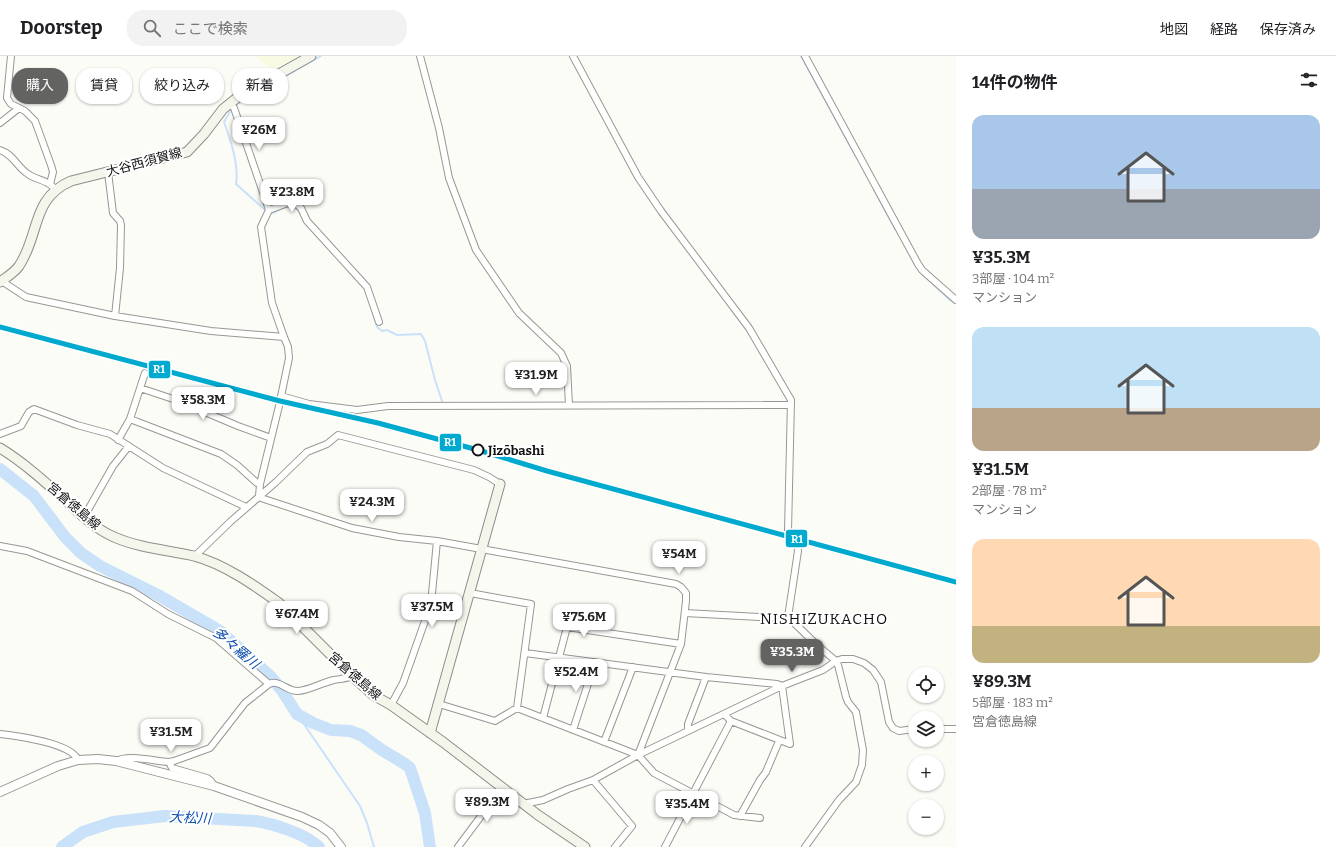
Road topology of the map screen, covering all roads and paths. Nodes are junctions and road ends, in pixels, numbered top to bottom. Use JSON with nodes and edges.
{"nodes":[{"id":1,"x":11,"y":56,"type":"edge"},
{"id":2,"x":311,"y":56,"type":"edge"},
{"id":3,"x":420,"y":56,"type":"edge"},
{"id":4,"x":573,"y":56,"type":"edge"},
{"id":5,"x":805,"y":56,"type":"edge"},
{"id":6,"x":230,"y":103,"type":"junction"},
{"id":7,"x":19,"y":108,"type":"junction"},
{"id":8,"x":0,"y":124,"type":"edge"},
{"id":9,"x":0,"y":150,"type":"edge"},
{"id":10,"x":108,"y":172,"type":"junction"},
{"id":11,"x":53,"y":187,"type":"junction"},
{"id":12,"x":270,"y":210,"type":"junction"},
{"id":13,"x":1,"y":281,"type":"edge"},
{"id":14,"x":956,"y":300,"type":"edge"},
{"id":15,"x":115,"y":316,"type":"junction"},
{"id":16,"x":379,"y":322,"type":"dead end"},
{"id":17,"x":284,"y":337,"type":"junction"},
{"id":18,"x":145,"y":373,"type":"dead end"},
{"id":19,"x":140,"y":388,"type":"junction"},
{"id":20,"x":281,"y":396,"type":"junction"},
{"id":21,"x":569,"y":405,"type":"junction"},
{"id":22,"x":791,"y":405,"type":"junction"},
{"id":23,"x":130,"y":419,"type":"junction"},
{"id":24,"x":0,"y":434,"type":"edge"},
{"id":25,"x":271,"y":438,"type":"junction"},
{"id":26,"x":118,"y":440,"type":"junction"},
{"id":27,"x":129,"y":446,"type":"junction"},
{"id":28,"x":0,"y":448,"type":"edge"},
{"id":29,"x":260,"y":484,"type":"junction"},
{"id":30,"x":500,"y":484,"type":"joint"},
{"id":31,"x":259,"y":496,"type":"junction"},
{"id":32,"x":246,"y":507,"type":"junction"},
{"id":33,"x":84,"y":517,"type":"junction"},
{"id":34,"x":437,"y":541,"type":"junction"},
{"id":35,"x":0,"y":547,"type":"edge"},
{"id":36,"x":482,"y":550,"type":"junction"},
{"id":37,"x":195,"y":556,"type":"junction"},
{"id":38,"x":470,"y":593,"type":"junction"},
{"id":39,"x":685,"y":613,"type":"junction"},
{"id":40,"x":788,"y":617,"type":"junction"},
{"id":41,"x":681,"y":644,"type":"junction"},
{"id":42,"x":524,"y":653,"type":"junction"},
{"id":43,"x":559,"y":658,"type":"junction"},
{"id":44,"x":836,"y":661,"type":"junction"},
{"id":45,"x":595,"y":662,"type":"junction"},
{"id":46,"x":633,"y":667,"type":"junction"},
{"id":47,"x":670,"y":672,"type":"junction"},
{"id":48,"x":352,"y":676,"type":"junction"},
{"id":49,"x":706,"y":677,"type":"junction"},
{"id":50,"x":270,"y":683,"type":"junction"},
{"id":51,"x":782,"y":686,"type":"junction"},
{"id":52,"x":438,"y":704,"type":"junction"},
{"id":53,"x":391,"y":705,"type":"junction"},
{"id":54,"x":517,"y":708,"type":"junction"},
{"id":55,"x":724,"y":714,"type":"junction"},
{"id":56,"x":543,"y":718,"type":"junction"},
{"id":57,"x":731,"y":721,"type":"junction"},
{"id":58,"x":944,"y":729,"type":"edge"},
{"id":59,"x":956,"y":729,"type":"edge"},
{"id":60,"x":573,"y":730,"type":"junction"},
{"id":61,"x":908,"y":730,"type":"edge"},
{"id":62,"x":688,"y":731,"type":"junction"},
{"id":63,"x":430,"y":733,"type":"junction"},
{"id":64,"x":0,"y":734,"type":"edge"},
{"id":65,"x":779,"y":741,"type":"junction"},
{"id":66,"x":604,"y":742,"type":"junction"},
{"id":67,"x":638,"y":755,"type":"junction"},
{"id":68,"x":78,"y":760,"type":"junction"},
{"id":69,"x":116,"y":761,"type":"junction"},
{"id":70,"x":168,"y":762,"type":"junction"},
{"id":71,"x":593,"y":780,"type":"junction"},
{"id":72,"x":214,"y":786,"type":"junction"},
{"id":73,"x":502,"y":788,"type":"junction"},
{"id":74,"x":0,"y":792,"type":"edge"},
{"id":75,"x":694,"y":794,"type":"junction"},
{"id":76,"x":523,"y":804,"type":"junction"},
{"id":77,"x":740,"y":816,"type":"junction"},
{"id":78,"x":760,"y":818,"type":"dead end"},
{"id":79,"x":579,"y":846,"type":"edge"},
{"id":80,"x":341,"y":847,"type":"edge"},
{"id":81,"x":458,"y":847,"type":"edge"},
{"id":82,"x":615,"y":847,"type":"edge"},
{"id":83,"x":665,"y":847,"type":"edge"},
{"id":84,"x":805,"y":847,"type":"edge"}],
"edges":[{"from":1,"to":7,"type":"street"},
{"from":2,"to":6,"type":"main road","name":"大谷西須賀線"},
{"from":3,"to":21,"type":"street"},
{"from":4,"to":22,"type":"street"},
{"from":5,"to":14,"type":"street"},
{"from":6,"to":10,"type":"main road","name":"大谷西須賀線"},
{"from":6,"to":12,"type":"street"},
{"from":7,"to":8,"type":"street"},
{"from":7,"to":11,"type":"street"},
{"from":9,"to":11,"type":"street"},
{"from":10,"to":11,"type":"main road","name":"大谷西須賀線"},
{"from":10,"to":15,"type":"street"},
{"from":11,"to":13,"type":"main road","name":"大谷西須賀線"},
{"from":12,"to":16,"type":"street"},
{"from":12,"to":17,"type":"street"},
{"from":13,"to":15,"type":"street"},
{"from":15,"to":17,"type":"street"},
{"from":17,"to":20,"type":"street"},
{"from":18,"to":19,"type":"street"},
{"from":19,"to":23,"type":"street"},
{"from":19,"to":25,"type":"street"},
{"from":20,"to":21,"type":"street"},
{"from":20,"to":25,"type":"street"},
{"from":21,"to":22,"type":"street"},
{"from":22,"to":40,"type":"street"},
{"from":23,"to":26,"type":"street"},
{"from":23,"to":29,"type":"street"},
{"from":24,"to":26,"type":"street"},
{"from":25,"to":29,"type":"street"},
{"from":26,"to":27,"type":"street"},
{"from":27,"to":32,"type":"street"},
{"from":27,"to":33,"type":"street"},
{"from":28,"to":33,"type":"main road","name":"宮倉徳島線"},
{"from":29,"to":31,"type":"street"},
{"from":30,"to":31,"type":"street"},
{"from":30,"to":36,"type":"main road"},
{"from":31,"to":32,"type":"street"},
{"from":31,"to":34,"type":"street"},
{"from":32,"to":37,"type":"street"},
{"from":33,"to":37,"type":"main road","name":"宮倉徳島線"},
{"from":34,"to":36,"type":"street"},
{"from":34,"to":53,"type":"street"},
{"from":35,"to":50,"type":"street"},
{"from":36,"to":38,"type":"main road"},
{"from":36,"to":39,"type":"street"},
{"from":37,"to":48,"type":"main road","name":"宮倉徳島線"},
{"from":38,"to":42,"type":"street"},
{"from":38,"to":52,"type":"main road"},
{"from":39,"to":40,"type":"street"},
{"from":39,"to":41,"type":"street"},
{"from":40,"to":44,"type":"street"},
{"from":41,"to":43,"type":"street"},
{"from":41,"to":47,"type":"street"},
{"from":42,"to":43,"type":"street"},
{"from":42,"to":54,"type":"street"},
{"from":43,"to":45,"type":"street"},
{"from":43,"to":56,"type":"street"},
{"from":44,"to":51,"type":"street"},
{"from":44,"to":61,"type":"street"},
{"from":44,"to":84,"type":"street"},
{"from":45,"to":46,"type":"street"},
{"from":45,"to":60,"type":"street"},
{"from":46,"to":47,"type":"street"},
{"from":46,"to":66,"type":"street"},
{"from":47,"to":49,"type":"street"},
{"from":47,"to":67,"type":"street"},
{"from":48,"to":50,"type":"street"},
{"from":48,"to":53,"type":"main road","name":"宮倉徳島線"},
{"from":49,"to":51,"type":"street"},
{"from":49,"to":62,"type":"street"},
{"from":50,"to":70,"type":"street"},
{"from":51,"to":55,"type":"street"},
{"from":51,"to":65,"type":"street"},
{"from":52,"to":54,"type":"street"},
{"from":52,"to":63,"type":"main road"},
{"from":53,"to":63,"type":"main road","name":"宮倉徳島線"},
{"from":54,"to":56,"type":"street"},
{"from":55,"to":57,"type":"street"},
{"from":55,"to":62,"type":"street"},
{"from":56,"to":60,"type":"street"},
{"from":57,"to":65,"type":"street"},
{"from":57,"to":75,"type":"street"},
{"from":58,"to":59,"type":"street"},
{"from":60,"to":66,"type":"street"},
{"from":62,"to":67,"type":"street"},
{"from":63,"to":73,"type":"main road","name":"宮倉徳島線"},
{"from":64,"to":68,"type":"street"},
{"from":65,"to":77,"type":"street"},
{"from":66,"to":67,"type":"street"},
{"from":67,"to":71,"type":"street"},
{"from":67,"to":75,"type":"street"},
{"from":68,"to":69,"type":"street"},
{"from":68,"to":74,"type":"street"},
{"from":69,"to":70,"type":"street"},
{"from":69,"to":72,"type":"street"},
{"from":70,"to":72,"type":"street"},
{"from":71,"to":76,"type":"street"},
{"from":71,"to":82,"type":"street"},
{"from":72,"to":80,"type":"street"},
{"from":73,"to":76,"type":"main road","name":"宮倉徳島線"},
{"from":73,"to":81,"type":"street"},
{"from":75,"to":77,"type":"street"},
{"from":75,"to":83,"type":"street"},
{"from":76,"to":79,"type":"main road","name":"宮倉徳島線"},
{"from":77,"to":78,"type":"street"}]}
